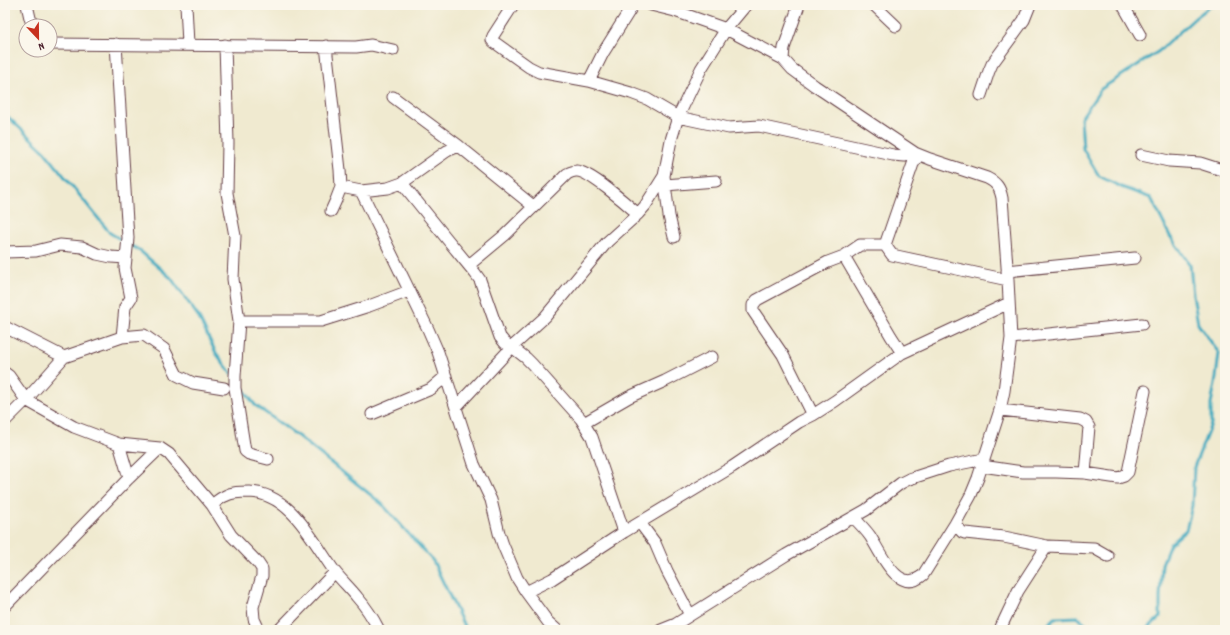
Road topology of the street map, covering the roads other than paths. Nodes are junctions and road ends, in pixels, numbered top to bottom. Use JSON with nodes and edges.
{"nodes":[{"id":1,"x":27,"y":5,"type":"edge"},
{"id":2,"x":186,"y":5,"type":"edge"},
{"id":3,"x":513,"y":5,"type":"edge"},
{"id":4,"x":633,"y":5,"type":"edge"},
{"id":5,"x":651,"y":5,"type":"edge"},
{"id":6,"x":746,"y":5,"type":"edge"},
{"id":7,"x":800,"y":5,"type":"edge"},
{"id":8,"x":874,"y":5,"type":"edge"},
{"id":9,"x":1030,"y":5,"type":"edge"},
{"id":10,"x":1123,"y":5,"type":"edge"},
{"id":11,"x":30,"y":18,"type":"edge"},
{"id":12,"x":896,"y":26,"type":"dead end"},
{"id":13,"x":726,"y":29,"type":"junction"},
{"id":14,"x":1140,"y":35,"type":"dead end"},
{"id":15,"x":58,"y":44,"type":"edge"},
{"id":16,"x":116,"y":44,"type":"junction"},
{"id":17,"x":188,"y":44,"type":"junction"},
{"id":18,"x":225,"y":45,"type":"junction"},
{"id":19,"x":326,"y":46,"type":"junction"},
{"id":20,"x":393,"y":50,"type":"dead end"},
{"id":21,"x":784,"y":59,"type":"junction"},
{"id":22,"x":589,"y":81,"type":"junction"},
{"id":23,"x":981,"y":95,"type":"dead end"},
{"id":24,"x":393,"y":97,"type":"dead end"},
{"id":25,"x":678,"y":117,"type":"junction"},
{"id":26,"x":459,"y":146,"type":"junction"},
{"id":27,"x":917,"y":154,"type":"junction"},
{"id":28,"x":1142,"y":155,"type":"dead end"},
{"id":29,"x":1225,"y":170,"type":"edge"},
{"id":30,"x":665,"y":180,"type":"junction"},
{"id":31,"x":716,"y":181,"type":"dead end"},
{"id":32,"x":402,"y":183,"type":"junction"},
{"id":33,"x":341,"y":188,"type":"junction"},
{"id":34,"x":362,"y":191,"type":"junction"},
{"id":35,"x":533,"y":206,"type":"junction"},
{"id":36,"x":331,"y":211,"type":"dead end"},
{"id":37,"x":638,"y":214,"type":"junction"},
{"id":38,"x":674,"y":237,"type":"dead end"},
{"id":39,"x":885,"y":245,"type":"junction"},
{"id":40,"x":5,"y":252,"type":"edge"},
{"id":41,"x":844,"y":256,"type":"junction"},
{"id":42,"x":126,"y":258,"type":"junction"},
{"id":43,"x":1135,"y":258,"type":"dead end"},
{"id":44,"x":469,"y":265,"type":"junction"},
{"id":45,"x":1008,"y":275,"type":"junction"},
{"id":46,"x":409,"y":291,"type":"junction"},
{"id":47,"x":1009,"y":303,"type":"junction"},
{"id":48,"x":240,"y":321,"type":"junction"},
{"id":49,"x":1142,"y":324,"type":"dead end"},
{"id":50,"x":5,"y":327,"type":"edge"},
{"id":51,"x":122,"y":337,"type":"junction"},
{"id":52,"x":1011,"y":338,"type":"junction"},
{"id":53,"x":512,"y":347,"type":"junction"},
{"id":54,"x":902,"y":353,"type":"junction"},
{"id":55,"x":712,"y":357,"type":"dead end"},
{"id":56,"x":64,"y":358,"type":"junction"},
{"id":57,"x":5,"y":373,"type":"edge"},
{"id":58,"x":446,"y":376,"type":"junction"},
{"id":59,"x":224,"y":388,"type":"dead end"},
{"id":60,"x":1145,"y":391,"type":"dead end"},
{"id":61,"x":26,"y":400,"type":"junction"},
{"id":62,"x":456,"y":407,"type":"junction"},
{"id":63,"x":1000,"y":410,"type":"junction"},
{"id":64,"x":372,"y":414,"type":"dead end"},
{"id":65,"x":813,"y":415,"type":"junction"},
{"id":66,"x":5,"y":421,"type":"edge"},
{"id":67,"x":584,"y":423,"type":"junction"},
{"id":68,"x":119,"y":444,"type":"junction"},
{"id":69,"x":160,"y":448,"type":"junction"},
{"id":70,"x":268,"y":459,"type":"dead end"},
{"id":71,"x":983,"y":462,"type":"junction"},
{"id":72,"x":1085,"y":473,"type":"junction"},
{"id":73,"x":129,"y":478,"type":"junction"},
{"id":74,"x":212,"y":504,"type":"junction"},
{"id":75,"x":853,"y":517,"type":"junction"},
{"id":76,"x":640,"y":523,"type":"junction"},
{"id":77,"x":955,"y":524,"type":"junction"},
{"id":78,"x":624,"y":532,"type":"junction"},
{"id":79,"x":1047,"y":546,"type":"junction"},
{"id":80,"x":1108,"y":556,"type":"dead end"},
{"id":81,"x":336,"y":572,"type":"junction"},
{"id":82,"x":526,"y":592,"type":"junction"},
{"id":83,"x":5,"y":606,"type":"edge"},
{"id":84,"x":690,"y":615,"type":"junction"},
{"id":85,"x":1001,"y":627,"type":"dead end"},
{"id":86,"x":259,"y":630,"type":"edge"},
{"id":87,"x":279,"y":630,"type":"edge"},
{"id":88,"x":380,"y":630,"type":"edge"},
{"id":89,"x":557,"y":630,"type":"edge"},
{"id":90,"x":661,"y":630,"type":"edge"}],
"edges":[{"from":1,"to":11,"type":"street"},
{"from":2,"to":17,"type":"street"},
{"from":3,"to":22,"type":"street"},
{"from":4,"to":22,"type":"street"},
{"from":5,"to":13,"type":"street"},
{"from":6,"to":13,"type":"street"},
{"from":7,"to":21,"type":"street"},
{"from":8,"to":12,"type":"street"},
{"from":9,"to":23,"type":"street"},
{"from":10,"to":14,"type":"street"},
{"from":13,"to":21,"type":"street"},
{"from":13,"to":25,"type":"street"},
{"from":15,"to":16,"type":"street"},
{"from":16,"to":17,"type":"street"},
{"from":16,"to":42,"type":"street"},
{"from":17,"to":18,"type":"street"},
{"from":18,"to":19,"type":"street"},
{"from":18,"to":48,"type":"street"},
{"from":19,"to":20,"type":"street"},
{"from":19,"to":33,"type":"street"},
{"from":21,"to":27,"type":"street"},
{"from":22,"to":25,"type":"street"},
{"from":24,"to":26,"type":"street"},
{"from":25,"to":27,"type":"street"},
{"from":25,"to":30,"type":"street"},
{"from":26,"to":32,"type":"street"},
{"from":26,"to":35,"type":"street"},
{"from":27,"to":39,"type":"street"},
{"from":27,"to":45,"type":"street"},
{"from":28,"to":29,"type":"street"},
{"from":30,"to":31,"type":"street"},
{"from":30,"to":37,"type":"street"},
{"from":30,"to":38,"type":"street"},
{"from":32,"to":34,"type":"street"},
{"from":32,"to":44,"type":"street"},
{"from":33,"to":34,"type":"street"},
{"from":33,"to":36,"type":"street"},
{"from":34,"to":46,"type":"street"},
{"from":35,"to":37,"type":"street"},
{"from":35,"to":44,"type":"street"},
{"from":37,"to":53,"type":"street"},
{"from":39,"to":41,"type":"street"},
{"from":39,"to":45,"type":"street"},
{"from":40,"to":42,"type":"street"},
{"from":41,"to":54,"type":"street"},
{"from":41,"to":65,"type":"street"},
{"from":42,"to":51,"type":"street"},
{"from":43,"to":45,"type":"street"},
{"from":44,"to":53,"type":"street"},
{"from":45,"to":47,"type":"street"},
{"from":46,"to":48,"type":"street"},
{"from":46,"to":58,"type":"street"},
{"from":47,"to":52,"type":"street"},
{"from":47,"to":54,"type":"street"},
{"from":48,"to":70,"type":"street"},
{"from":49,"to":52,"type":"street"},
{"from":50,"to":56,"type":"street"},
{"from":51,"to":56,"type":"street"},
{"from":51,"to":59,"type":"street"},
{"from":52,"to":63,"type":"street"},
{"from":53,"to":62,"type":"street"},
{"from":53,"to":67,"type":"street"},
{"from":54,"to":65,"type":"street"},
{"from":55,"to":67,"type":"street"},
{"from":56,"to":61,"type":"street"},
{"from":57,"to":61,"type":"street"},
{"from":58,"to":62,"type":"street"},
{"from":58,"to":64,"type":"street"},
{"from":60,"to":72,"type":"street"},
{"from":61,"to":66,"type":"street"},
{"from":61,"to":68,"type":"street"},
{"from":62,"to":82,"type":"street"},
{"from":63,"to":71,"type":"street"},
{"from":63,"to":72,"type":"street"},
{"from":65,"to":76,"type":"street"},
{"from":67,"to":78,"type":"street"},
{"from":68,"to":69,"type":"street"},
{"from":68,"to":73,"type":"street"},
{"from":69,"to":73,"type":"street"},
{"from":69,"to":74,"type":"street"},
{"from":71,"to":72,"type":"street"},
{"from":71,"to":75,"type":"street"},
{"from":71,"to":77,"type":"street"},
{"from":73,"to":83,"type":"street"},
{"from":74,"to":81,"type":"street"},
{"from":74,"to":86,"type":"street"},
{"from":75,"to":77,"type":"street"},
{"from":75,"to":84,"type":"street"},
{"from":76,"to":78,"type":"street"},
{"from":76,"to":84,"type":"street"},
{"from":77,"to":79,"type":"street"},
{"from":78,"to":82,"type":"street"},
{"from":79,"to":80,"type":"street"},
{"from":79,"to":85,"type":"street"},
{"from":81,"to":87,"type":"street"},
{"from":81,"to":88,"type":"street"},
{"from":82,"to":89,"type":"street"},
{"from":84,"to":90,"type":"street"}]}
